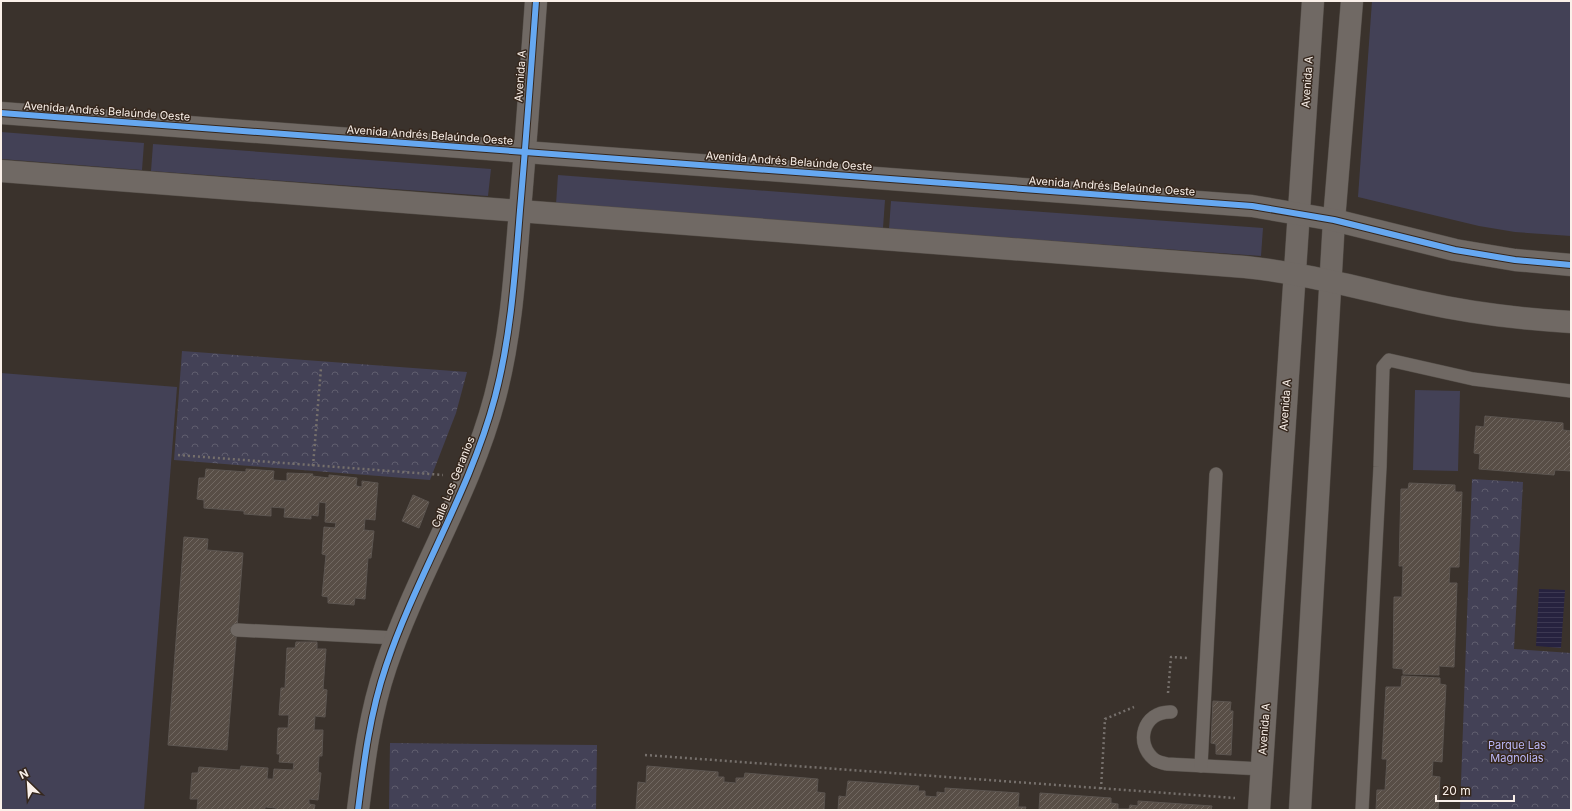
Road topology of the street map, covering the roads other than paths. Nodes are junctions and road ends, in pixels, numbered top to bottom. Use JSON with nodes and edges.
{"nodes":[{"id":1,"x":536,"y":1,"type":"edge"},
{"id":2,"x":1313,"y":1,"type":"edge"},
{"id":3,"x":1352,"y":1,"type":"edge"},
{"id":4,"x":1,"y":113,"type":"edge"},
{"id":5,"x":525,"y":152,"type":"junction"},
{"id":6,"x":1,"y":171,"type":"edge"},
{"id":7,"x":520,"y":211,"type":"junction"},
{"id":8,"x":1298,"y":213,"type":"junction"},
{"id":9,"x":1334,"y":220,"type":"junction"},
{"id":10,"x":1571,"y":265,"type":"edge"},
{"id":11,"x":1294,"y":274,"type":"junction"},
{"id":12,"x":1330,"y":281,"type":"junction"},
{"id":13,"x":1571,"y":322,"type":"edge"},
{"id":14,"x":1571,"y":391,"type":"edge"},
{"id":15,"x":1216,"y":474,"type":"dead end"},
{"id":16,"x":237,"y":630,"type":"dead end"},
{"id":17,"x":396,"y":638,"type":"junction"},
{"id":18,"x":1171,"y":712,"type":"dead end"},
{"id":19,"x":1201,"y":766,"type":"junction"},
{"id":20,"x":1262,"y":769,"type":"junction"},
{"id":21,"x":1259,"y":805,"type":"edge"},
{"id":22,"x":358,"y":810,"type":"edge"},
{"id":23,"x":1300,"y":810,"type":"edge"},
{"id":24,"x":1362,"y":810,"type":"edge"}],
"edges":[{"from":1,"to":5,"type":"street","name":"Avenida A"},
{"from":2,"to":8,"type":"street","name":"Avenida A"},
{"from":3,"to":9,"type":"street"},
{"from":4,"to":5,"type":"street","name":"Avenida Andrés Belaúnde Oeste"},
{"from":5,"to":7,"type":"street","name":"Calle Los Geranios"},
{"from":5,"to":8,"type":"street","name":"Avenida Andrés Belaúnde Oeste"},
{"from":6,"to":7,"type":"street"},
{"from":7,"to":11,"type":"street"},
{"from":7,"to":17,"type":"street","name":"Calle Los Geranios"},
{"from":8,"to":9,"type":"street","name":"Avenida Andrés Belaúnde Oeste"},
{"from":8,"to":11,"type":"street","name":"Avenida A"},
{"from":9,"to":10,"type":"street","name":"Avenida Andrés Belaúnde Oeste"},
{"from":9,"to":12,"type":"street"},
{"from":11,"to":12,"type":"street"},
{"from":11,"to":20,"type":"street","name":"Avenida A"},
{"from":12,"to":13,"type":"street"},
{"from":12,"to":23,"type":"street"},
{"from":14,"to":24,"type":"lane"},
{"from":15,"to":19,"type":"lane"},
{"from":16,"to":17,"type":"lane"},
{"from":17,"to":22,"type":"street","name":"Calle Los Geranios"},
{"from":18,"to":19,"type":"lane"},
{"from":19,"to":20,"type":"lane"},
{"from":20,"to":21,"type":"street","name":"Avenida A"}]}
